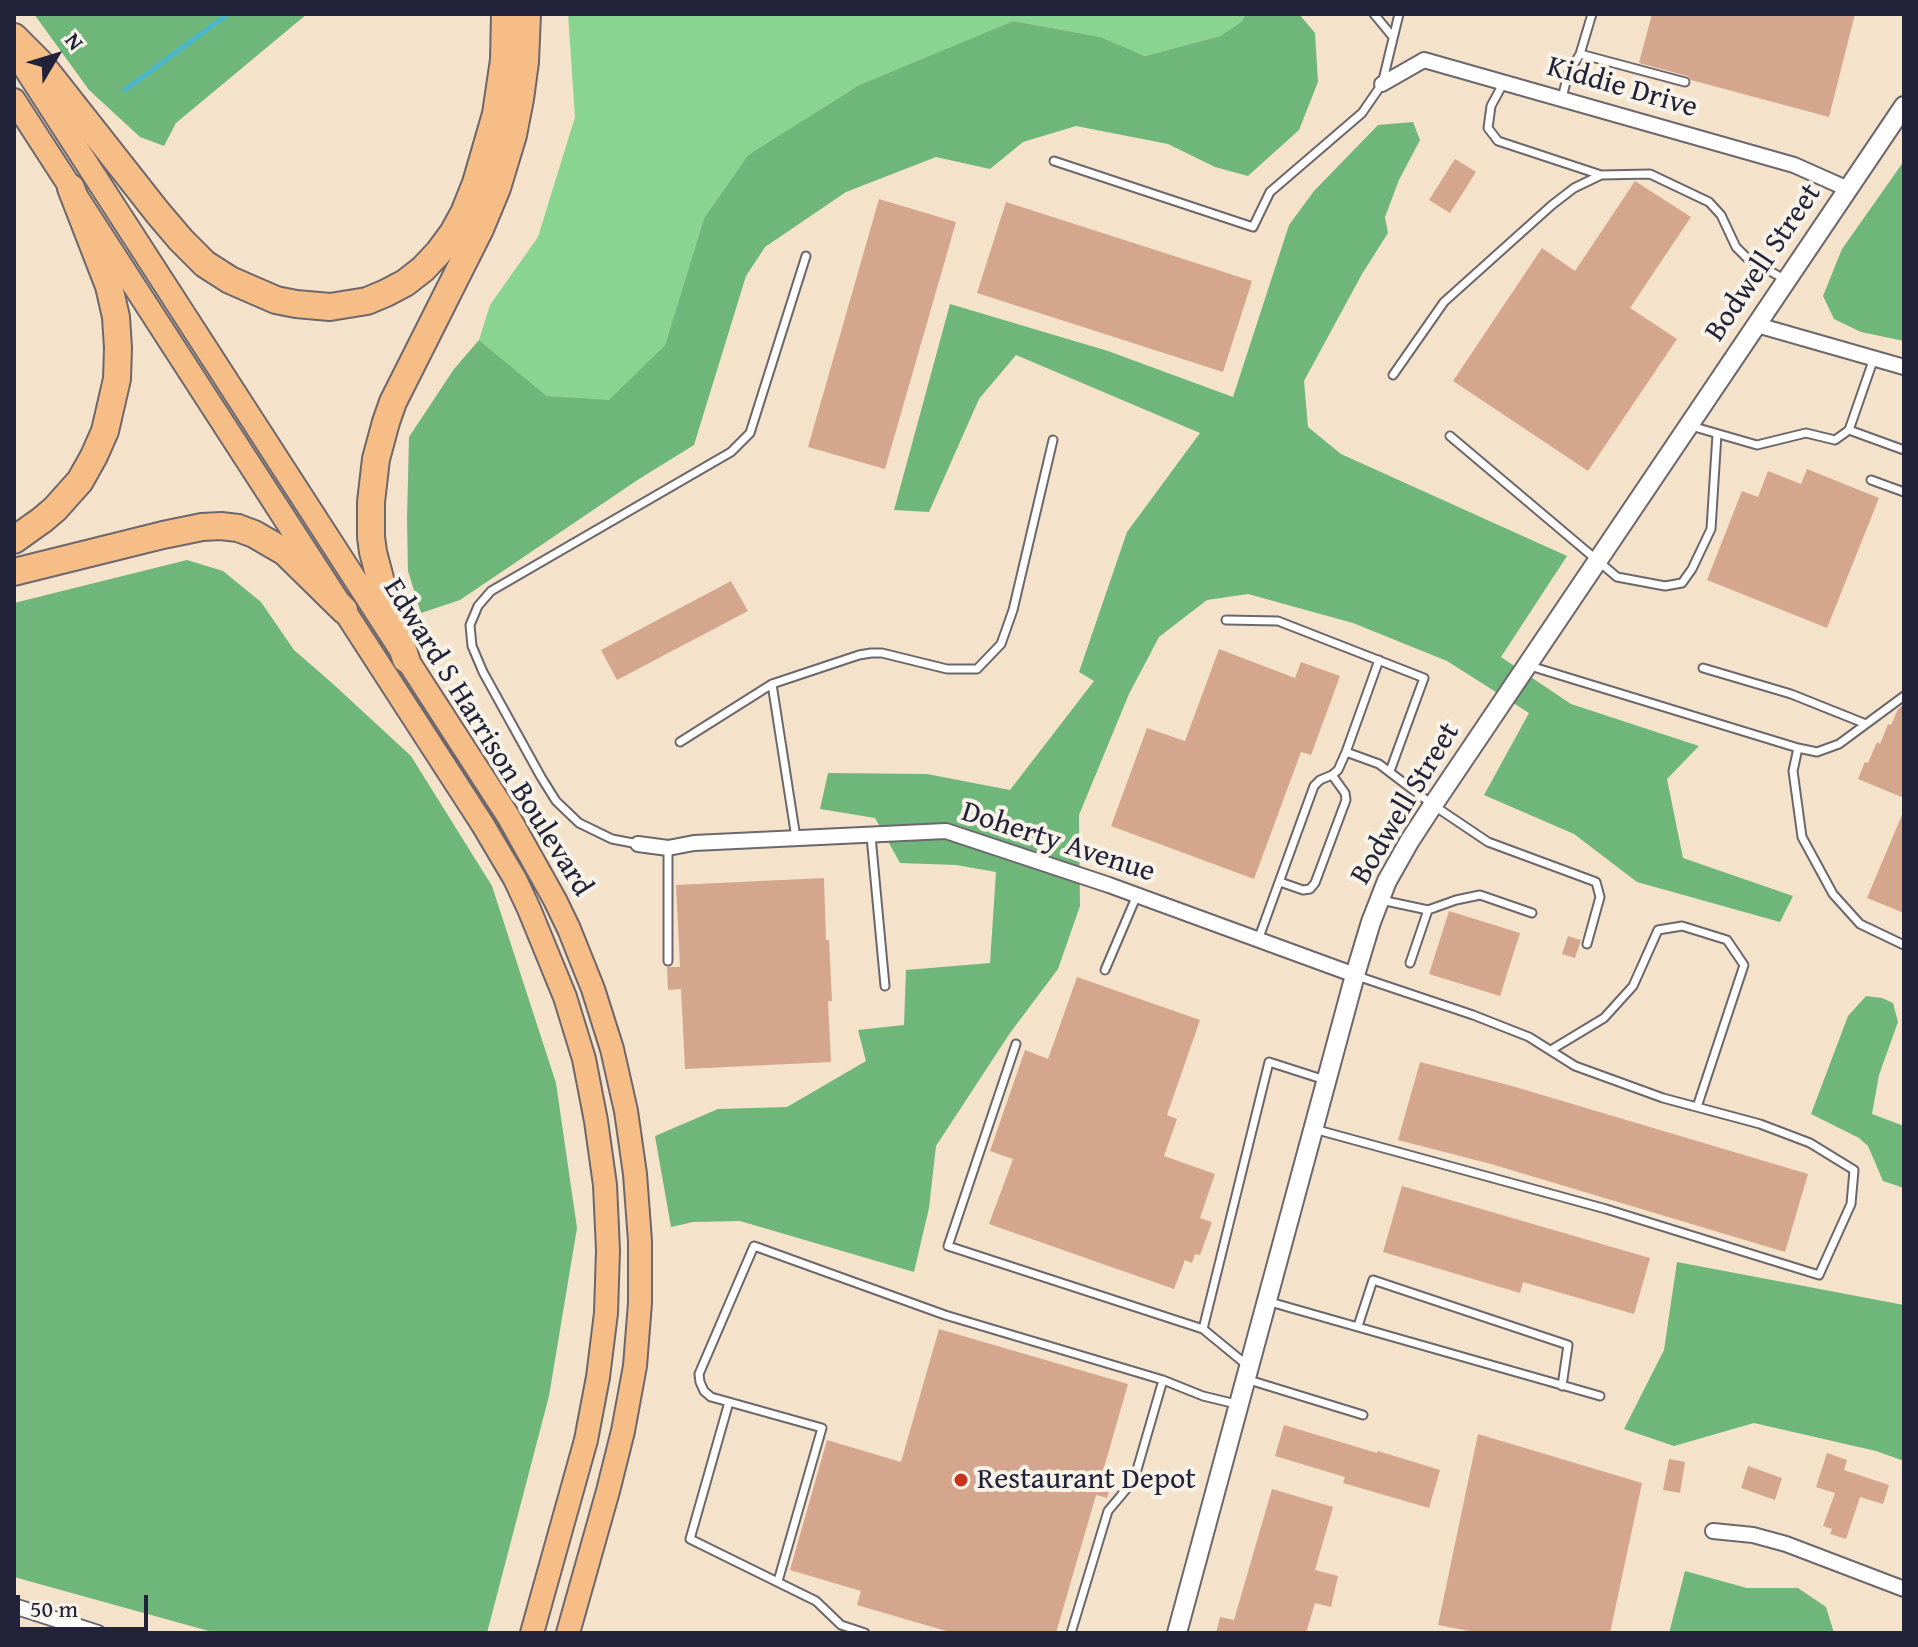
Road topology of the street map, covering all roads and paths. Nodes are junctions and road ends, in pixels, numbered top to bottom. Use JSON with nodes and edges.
{"nodes":[{"id":1,"x":505,"y":14,"type":"edge"},
{"id":2,"x":527,"y":14,"type":"edge"},
{"id":3,"x":1374,"y":14,"type":"edge"},
{"id":4,"x":1399,"y":14,"type":"edge"},
{"id":5,"x":1592,"y":14,"type":"edge"},
{"id":6,"x":14,"y":37,"type":"edge"},
{"id":7,"x":1393,"y":37,"type":"junction"},
{"id":8,"x":14,"y":51,"type":"edge"},
{"id":9,"x":1580,"y":54,"type":"junction"},
{"id":10,"x":1504,"y":82,"type":"junction"},
{"id":11,"x":1685,"y":82,"type":"dead end"},
{"id":12,"x":1382,"y":84,"type":"junction"},
{"id":13,"x":1562,"y":98,"type":"junction"},
{"id":14,"x":14,"y":100,"type":"edge"},
{"id":15,"x":1904,"y":106,"type":"edge"},
{"id":16,"x":1054,"y":161,"type":"dead end"},
{"id":17,"x":1601,"y":175,"type":"junction"},
{"id":18,"x":71,"y":188,"type":"junction"},
{"id":19,"x":1848,"y":189,"type":"junction"},
{"id":20,"x":806,"y":256,"type":"dead end"},
{"id":21,"x":1786,"y":280,"type":"junction"},
{"id":22,"x":1757,"y":325,"type":"junction"},
{"id":23,"x":1874,"y":358,"type":"junction"},
{"id":24,"x":1904,"y":367,"type":"edge"},
{"id":25,"x":1393,"y":375,"type":"dead end"},
{"id":26,"x":1689,"y":426,"type":"junction"},
{"id":27,"x":1849,"y":430,"type":"junction"},
{"id":28,"x":1717,"y":434,"type":"junction"},
{"id":29,"x":1450,"y":436,"type":"dead end"},
{"id":30,"x":1053,"y":440,"type":"dead end"},
{"id":31,"x":1904,"y":450,"type":"edge"},
{"id":32,"x":1871,"y":480,"type":"dead end"},
{"id":33,"x":1904,"y":492,"type":"edge"},
{"id":34,"x":14,"y":540,"type":"edge"},
{"id":35,"x":1599,"y":560,"type":"junction"},
{"id":36,"x":14,"y":572,"type":"edge"},
{"id":37,"x":344,"y":610,"type":"junction"},
{"id":38,"x":1226,"y":620,"type":"dead end"},
{"id":39,"x":406,"y":659,"type":"junction"},
{"id":40,"x":1379,"y":660,"type":"junction"},
{"id":41,"x":1527,"y":666,"type":"junction"},
{"id":42,"x":1703,"y":668,"type":"dead end"},
{"id":43,"x":772,"y":684,"type":"junction"},
{"id":44,"x":1904,"y":696,"type":"edge"},
{"id":45,"x":1866,"y":724,"type":"junction"},
{"id":46,"x":680,"y":742,"type":"dead end"},
{"id":47,"x":1798,"y":748,"type":"junction"},
{"id":48,"x":1346,"y":752,"type":"junction"},
{"id":49,"x":1390,"y":771,"type":"junction"},
{"id":50,"x":1332,"y":775,"type":"junction"},
{"id":51,"x":1433,"y":805,"type":"junction"},
{"id":52,"x":871,"y":836,"type":"junction"},
{"id":53,"x":796,"y":838,"type":"junction"},
{"id":54,"x":638,"y":844,"type":"joint"},
{"id":55,"x":668,"y":848,"type":"junction"},
{"id":56,"x":1280,"y":882,"type":"junction"},
{"id":57,"x":1137,"y":895,"type":"junction"},
{"id":58,"x":1379,"y":899,"type":"junction"},
{"id":59,"x":1428,"y":910,"type":"junction"},
{"id":60,"x":1532,"y":913,"type":"dead end"},
{"id":61,"x":1258,"y":940,"type":"junction"},
{"id":62,"x":1587,"y":944,"type":"dead end"},
{"id":63,"x":1904,"y":945,"type":"edge"},
{"id":64,"x":668,"y":961,"type":"dead end"},
{"id":65,"x":1410,"y":963,"type":"dead end"},
{"id":66,"x":1105,"y":970,"type":"dead end"},
{"id":67,"x":1355,"y":975,"type":"junction"},
{"id":68,"x":885,"y":986,"type":"dead end"},
{"id":69,"x":1016,"y":1044,"type":"dead end"},
{"id":70,"x":1551,"y":1050,"type":"junction"},
{"id":71,"x":1327,"y":1080,"type":"junction"},
{"id":72,"x":1697,"y":1107,"type":"junction"},
{"id":73,"x":1314,"y":1129,"type":"junction"},
{"id":74,"x":1268,"y":1301,"type":"junction"},
{"id":75,"x":1358,"y":1326,"type":"junction"},
{"id":76,"x":1203,"y":1329,"type":"junction"},
{"id":77,"x":1248,"y":1373,"type":"junction"},
{"id":78,"x":1163,"y":1380,"type":"junction"},
{"id":79,"x":1562,"y":1386,"type":"junction"},
{"id":80,"x":1600,"y":1396,"type":"dead end"},
{"id":81,"x":729,"y":1402,"type":"junction"},
{"id":82,"x":1240,"y":1404,"type":"junction"},
{"id":83,"x":1363,"y":1415,"type":"dead end"},
{"id":84,"x":1713,"y":1531,"type":"dead end"},
{"id":85,"x":778,"y":1581,"type":"junction"},
{"id":86,"x":1904,"y":1589,"type":"edge"},
{"id":87,"x":14,"y":1606,"type":"edge"},
{"id":88,"x":98,"y":1633,"type":"edge"},
{"id":89,"x":532,"y":1633,"type":"edge"},
{"id":90,"x":568,"y":1633,"type":"edge"},
{"id":91,"x":865,"y":1633,"type":"edge"},
{"id":92,"x":1071,"y":1633,"type":"edge"},
{"id":93,"x":1177,"y":1633,"type":"edge"}],
"edges":[{"from":1,"to":6,"type":"highway"},
{"from":2,"to":39,"type":"highway"},
{"from":3,"to":7,"type":"lane"},
{"from":4,"to":7,"type":"lane"},
{"from":5,"to":9,"type":"lane"},
{"from":7,"to":12,"type":"lane"},
{"from":8,"to":39,"type":"main road","name":"Edward S Harrison Boulevard"},
{"from":9,"to":11,"type":"lane"},
{"from":9,"to":13,"type":"lane"},
{"from":10,"to":12,"type":"street","name":"Kiddie Drive"},
{"from":10,"to":13,"type":"street","name":"Kiddie Drive"},
{"from":10,"to":17,"type":"lane"},
{"from":12,"to":16,"type":"lane"},
{"from":13,"to":19,"type":"street","name":"Kiddie Drive"},
{"from":14,"to":18,"type":"main road","name":"Edward S Harrison Boulevard"},
{"from":15,"to":19,"type":"street","name":"Bodwell Street"},
{"from":17,"to":21,"type":"lane"},
{"from":17,"to":25,"type":"lane"},
{"from":18,"to":34,"type":"highway"},
{"from":18,"to":37,"type":"main road","name":"Edward S Harrison Boulevard"},
{"from":19,"to":21,"type":"street","name":"Bodwell Street"},
{"from":20,"to":54,"type":"lane"},
{"from":21,"to":22,"type":"street","name":"Bodwell Street"},
{"from":22,"to":23,"type":"street"},
{"from":22,"to":26,"type":"street","name":"Bodwell Street"},
{"from":23,"to":24,"type":"street"},
{"from":23,"to":27,"type":"lane"},
{"from":26,"to":28,"type":"lane"},
{"from":26,"to":35,"type":"street","name":"Bodwell Street"},
{"from":27,"to":28,"type":"lane"},
{"from":27,"to":31,"type":"lane"},
{"from":28,"to":35,"type":"lane"},
{"from":29,"to":35,"type":"lane"},
{"from":30,"to":43,"type":"lane"},
{"from":32,"to":33,"type":"lane"},
{"from":35,"to":41,"type":"street","name":"Bodwell Street"},
{"from":36,"to":37,"type":"highway"},
{"from":37,"to":89,"type":"main road","name":"Edward S Harrison Boulevard"},
{"from":38,"to":40,"type":"lane"},
{"from":39,"to":90,"type":"main road","name":"Edward S Harrison Boulevard"},
{"from":40,"to":48,"type":"lane"},
{"from":40,"to":49,"type":"lane"},
{"from":41,"to":47,"type":"lane"},
{"from":41,"to":51,"type":"street","name":"Bodwell Street"},
{"from":42,"to":45,"type":"lane"},
{"from":43,"to":46,"type":"lane"},
{"from":43,"to":53,"type":"lane"},
{"from":44,"to":45,"type":"lane"},
{"from":45,"to":47,"type":"lane"},
{"from":47,"to":63,"type":"lane"},
{"from":48,"to":49,"type":"lane"},
{"from":48,"to":50,"type":"lane"},
{"from":49,"to":51,"type":"lane"},
{"from":50,"to":56,"type":"lane"},
{"from":50,"to":56,"type":"lane"},
{"from":51,"to":58,"type":"street","name":"Bodwell Street"},
{"from":51,"to":62,"type":"lane"},
{"from":52,"to":53,"type":"street","name":"Doherty Avenue"},
{"from":52,"to":57,"type":"street","name":"Doherty Avenue"},
{"from":52,"to":68,"type":"lane"},
{"from":53,"to":55,"type":"street","name":"Doherty Avenue"},
{"from":54,"to":55,"type":"street","name":"Doherty Avenue"},
{"from":55,"to":64,"type":"lane"},
{"from":56,"to":61,"type":"lane"},
{"from":57,"to":61,"type":"street","name":"Doherty Avenue"},
{"from":57,"to":66,"type":"lane"},
{"from":58,"to":59,"type":"lane"},
{"from":58,"to":67,"type":"street","name":"Bodwell Street"},
{"from":59,"to":60,"type":"lane"},
{"from":59,"to":65,"type":"lane"},
{"from":61,"to":67,"type":"street","name":"Doherty Avenue"},
{"from":67,"to":70,"type":"lane"},
{"from":67,"to":71,"type":"street","name":"Bodwell Street"},
{"from":69,"to":76,"type":"lane"},
{"from":70,"to":72,"type":"lane"},
{"from":70,"to":72,"type":"lane"},
{"from":71,"to":73,"type":"street","name":"Bodwell Street"},
{"from":71,"to":76,"type":"lane"},
{"from":72,"to":73,"type":"lane"},
{"from":73,"to":74,"type":"street","name":"Bodwell Street"},
{"from":74,"to":75,"type":"lane"},
{"from":74,"to":77,"type":"street","name":"Bodwell Street"},
{"from":75,"to":79,"type":"lane"},
{"from":75,"to":79,"type":"lane"},
{"from":76,"to":77,"type":"lane"},
{"from":77,"to":82,"type":"street","name":"Bodwell Street"},
{"from":77,"to":83,"type":"lane"},
{"from":78,"to":81,"type":"lane"},
{"from":78,"to":82,"type":"lane"},
{"from":78,"to":92,"type":"lane"},
{"from":79,"to":80,"type":"lane"},
{"from":81,"to":85,"type":"lane"},
{"from":81,"to":85,"type":"lane"},
{"from":82,"to":93,"type":"street","name":"Bodwell Street"},
{"from":84,"to":86,"type":"street"},
{"from":85,"to":91,"type":"lane"},
{"from":87,"to":88,"type":"street"}]}
